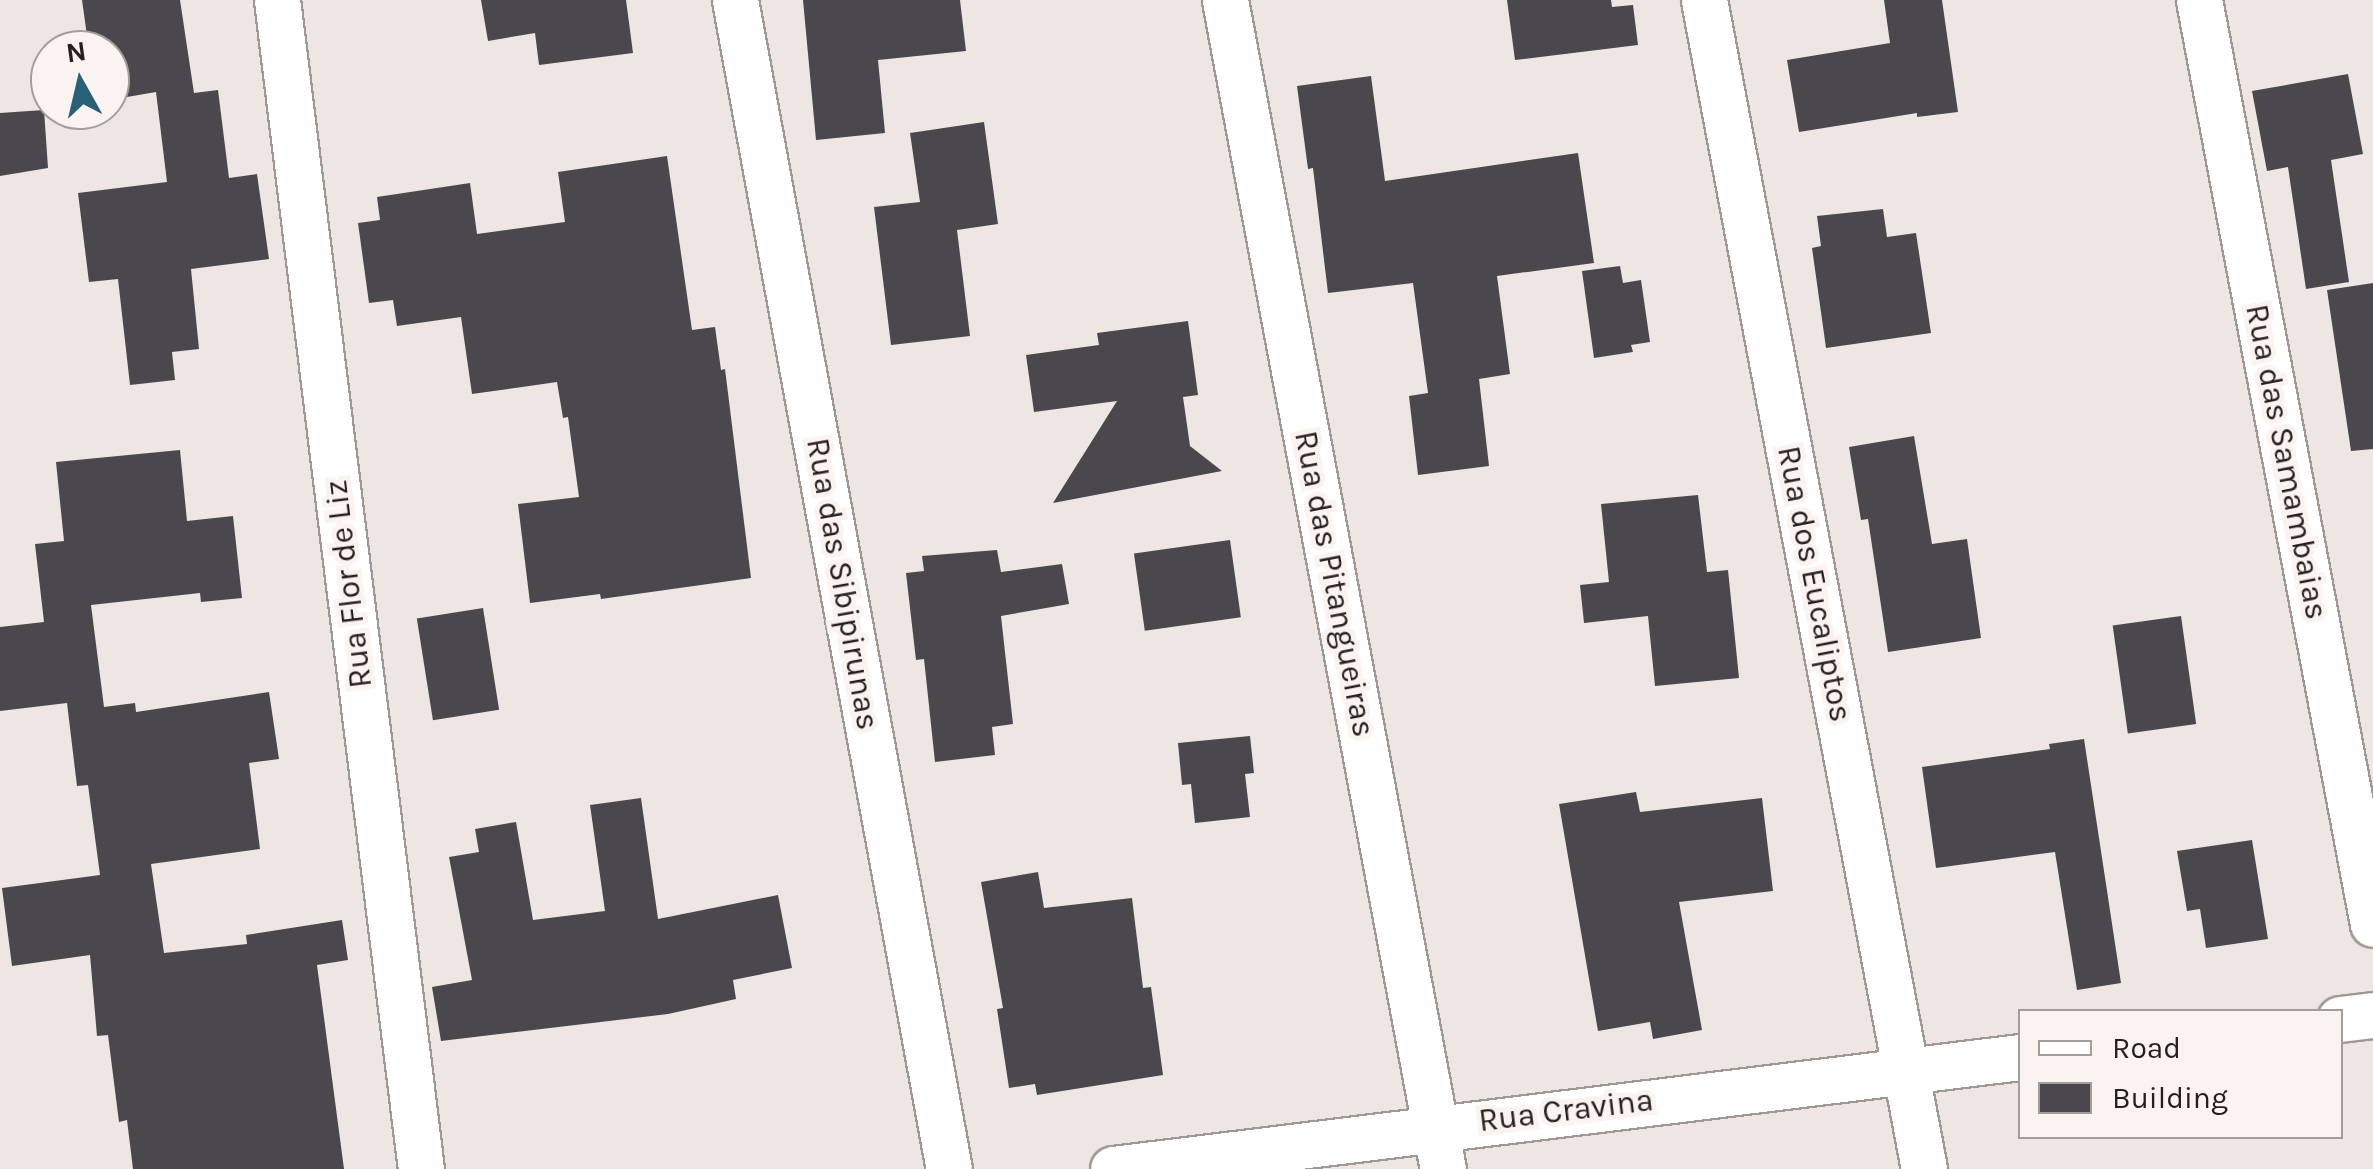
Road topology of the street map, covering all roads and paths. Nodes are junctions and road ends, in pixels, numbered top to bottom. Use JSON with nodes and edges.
{"nodes":[{"id":1,"x":277,"y":0,"type":"edge"},
{"id":2,"x":736,"y":0,"type":"edge"},
{"id":3,"x":1225,"y":0,"type":"edge"},
{"id":4,"x":1704,"y":0,"type":"edge"},
{"id":5,"x":2199,"y":0,"type":"edge"},
{"id":6,"x":2373,"y":924,"type":"edge"},
{"id":7,"x":2373,"y":1015,"type":"edge"},
{"id":8,"x":2343,"y":1019,"type":"edge"},
{"id":9,"x":2018,"y":1056,"type":"edge"},
{"id":10,"x":1906,"y":1070,"type":"junction"},
{"id":11,"x":1440,"y":1148,"type":"edge"},
{"id":12,"x":421,"y":1169,"type":"edge"},
{"id":13,"x":949,"y":1169,"type":"edge"},
{"id":14,"x":1113,"y":1169,"type":"edge"},
{"id":15,"x":1924,"y":1169,"type":"edge"}],
"edges":[{"from":1,"to":12,"type":"street","name":"Rua Flor de Liz"},
{"from":2,"to":13,"type":"street","name":"Rua das Sibipirunas"},
{"from":3,"to":11,"type":"street","name":"Rua das Pitangueiras"},
{"from":4,"to":10,"type":"street","name":"Rua dos Eucaliptos"},
{"from":5,"to":6,"type":"street","name":"Rua das Samambaias"},
{"from":7,"to":8,"type":"street"},
{"from":9,"to":10,"type":"street","name":"Rua Cravina"},
{"from":10,"to":11,"type":"street","name":"Rua Cravina"},
{"from":10,"to":15,"type":"street","name":"Rua dos Eucaliptos"},
{"from":11,"to":14,"type":"street","name":"Rua Cravina"}]}
